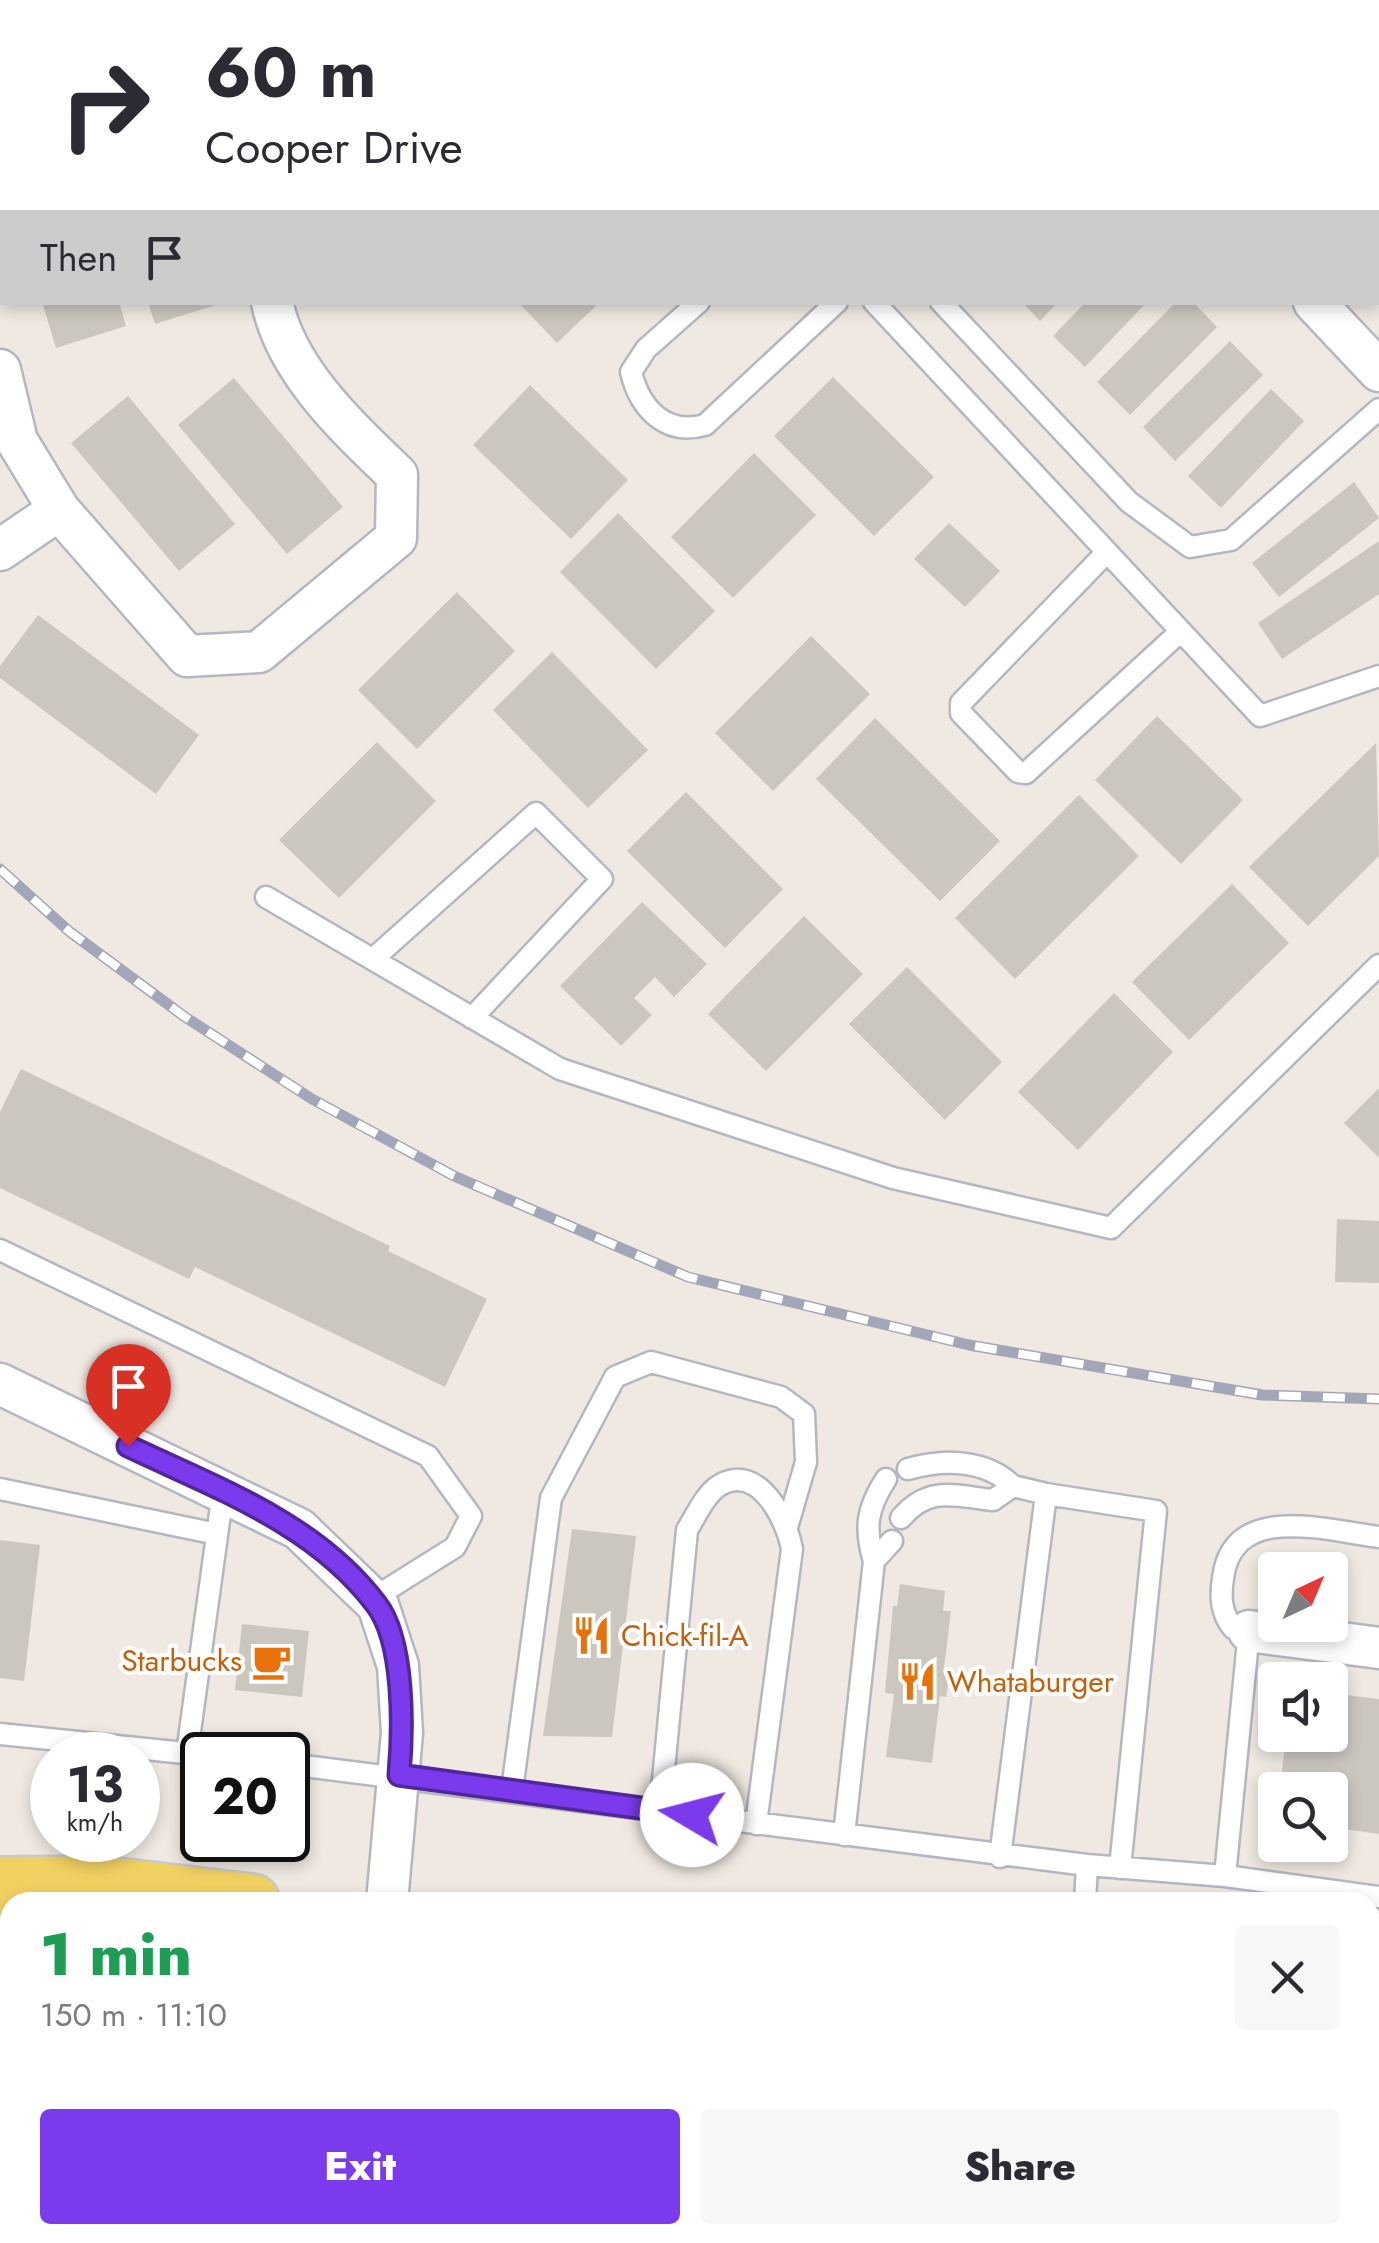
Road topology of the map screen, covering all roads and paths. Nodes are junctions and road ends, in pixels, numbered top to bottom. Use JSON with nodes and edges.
{"nodes":[{"id":1,"x":273,"y":305,"type":"edge"},
{"id":2,"x":696,"y":305,"type":"edge"},
{"id":3,"x":834,"y":305,"type":"edge"},
{"id":4,"x":877,"y":305,"type":"edge"},
{"id":5,"x":944,"y":305,"type":"edge"},
{"id":6,"x":1317,"y":305,"type":"edge"},
{"id":7,"x":0,"y":370,"type":"edge"},
{"id":8,"x":1379,"y":372,"type":"edge"},
{"id":9,"x":1379,"y":409,"type":"edge"},
{"id":10,"x":58,"y":510,"type":"junction"},
{"id":11,"x":0,"y":550,"type":"edge"},
{"id":12,"x":1107,"y":552,"type":"junction"},
{"id":13,"x":1181,"y":632,"type":"junction"},
{"id":14,"x":1379,"y":676,"type":"edge"},
{"id":15,"x":266,"y":897,"type":"dead end"},
{"id":16,"x":373,"y":959,"type":"junction"},
{"id":17,"x":1379,"y":965,"type":"edge"},
{"id":18,"x":472,"y":1018,"type":"junction"},
{"id":19,"x":0,"y":1250,"type":"edge"},
{"id":20,"x":0,"y":1384,"type":"edge"},
{"id":21,"x":908,"y":1469,"type":"dead end"},
{"id":22,"x":886,"y":1479,"type":"dead end"},
{"id":23,"x":1013,"y":1486,"type":"junction"},
{"id":24,"x":0,"y":1489,"type":"edge"},
{"id":25,"x":223,"y":1492,"type":"junction"},
{"id":26,"x":1046,"y":1494,"type":"junction"},
{"id":27,"x":901,"y":1518,"type":"dead end"},
{"id":28,"x":788,"y":1524,"type":"junction"},
{"id":29,"x":217,"y":1534,"type":"junction"},
{"id":30,"x":1379,"y":1537,"type":"edge"},
{"id":31,"x":892,"y":1540,"type":"dead end"},
{"id":32,"x":874,"y":1561,"type":"junction"},
{"id":33,"x":372,"y":1599,"type":"junction"},
{"id":34,"x":1250,"y":1632,"type":"junction"},
{"id":35,"x":1379,"y":1648,"type":"edge"},
{"id":36,"x":198,"y":1732,"type":"edge"},
{"id":37,"x":0,"y":1734,"type":"edge"},
{"id":38,"x":180,"y":1752,"type":"edge"},
{"id":39,"x":310,"y":1766,"type":"edge"},
{"id":40,"x":399,"y":1775,"type":"junction"},
{"id":41,"x":512,"y":1790,"type":"junction"},
{"id":42,"x":660,"y":1811,"type":"junction"},
{"id":43,"x":756,"y":1824,"type":"junction"},
{"id":44,"x":844,"y":1836,"type":"junction"},
{"id":45,"x":1000,"y":1857,"type":"junction"},
{"id":46,"x":1086,"y":1865,"type":"junction"},
{"id":47,"x":1120,"y":1868,"type":"junction"},
{"id":48,"x":1225,"y":1876,"type":"junction"},
{"id":49,"x":0,"y":1886,"type":"edge"},
{"id":50,"x":168,"y":1892,"type":"edge"},
{"id":51,"x":388,"y":1892,"type":"edge"},
{"id":52,"x":1086,"y":1892,"type":"edge"},
{"id":53,"x":1342,"y":1892,"type":"edge"}],
"edges":[{"from":1,"to":10,"type":"street"},
{"from":2,"to":3,"type":"lane"},
{"from":4,"to":12,"type":"lane"},
{"from":5,"to":9,"type":"lane"},
{"from":6,"to":8,"type":"street"},
{"from":7,"to":10,"type":"street"},
{"from":10,"to":11,"type":"street"},
{"from":12,"to":13,"type":"lane"},
{"from":12,"to":13,"type":"lane"},
{"from":13,"to":14,"type":"lane"},
{"from":15,"to":16,"type":"lane"},
{"from":16,"to":18,"type":"lane"},
{"from":16,"to":18,"type":"lane"},
{"from":17,"to":18,"type":"lane"},
{"from":19,"to":33,"type":"lane"},
{"from":20,"to":25,"type":"street"},
{"from":21,"to":23,"type":"lane"},
{"from":22,"to":32,"type":"lane"},
{"from":23,"to":26,"type":"lane"},
{"from":23,"to":27,"type":"lane"},
{"from":24,"to":29,"type":"lane"},
{"from":25,"to":29,"type":"lane"},
{"from":25,"to":33,"type":"street"},
{"from":26,"to":45,"type":"lane"},
{"from":26,"to":47,"type":"lane"},
{"from":28,"to":41,"type":"lane"},
{"from":28,"to":42,"type":"lane"},
{"from":28,"to":43,"type":"lane"},
{"from":29,"to":36,"type":"lane"},
{"from":30,"to":34,"type":"lane"},
{"from":31,"to":32,"type":"lane"},
{"from":32,"to":44,"type":"lane"},
{"from":33,"to":40,"type":"street"},
{"from":34,"to":35,"type":"street"},
{"from":34,"to":48,"type":"lane"},
{"from":37,"to":38,"type":"lane"},
{"from":39,"to":40,"type":"lane"},
{"from":40,"to":41,"type":"lane"},
{"from":40,"to":51,"type":"street"},
{"from":41,"to":42,"type":"lane"},
{"from":42,"to":43,"type":"lane"},
{"from":43,"to":44,"type":"lane"},
{"from":44,"to":45,"type":"lane"},
{"from":45,"to":46,"type":"lane"},
{"from":46,"to":47,"type":"lane"},
{"from":46,"to":52,"type":"lane"},
{"from":47,"to":48,"type":"lane"},
{"from":48,"to":53,"type":"lane"},
{"from":49,"to":50,"type":"main road"}]}
